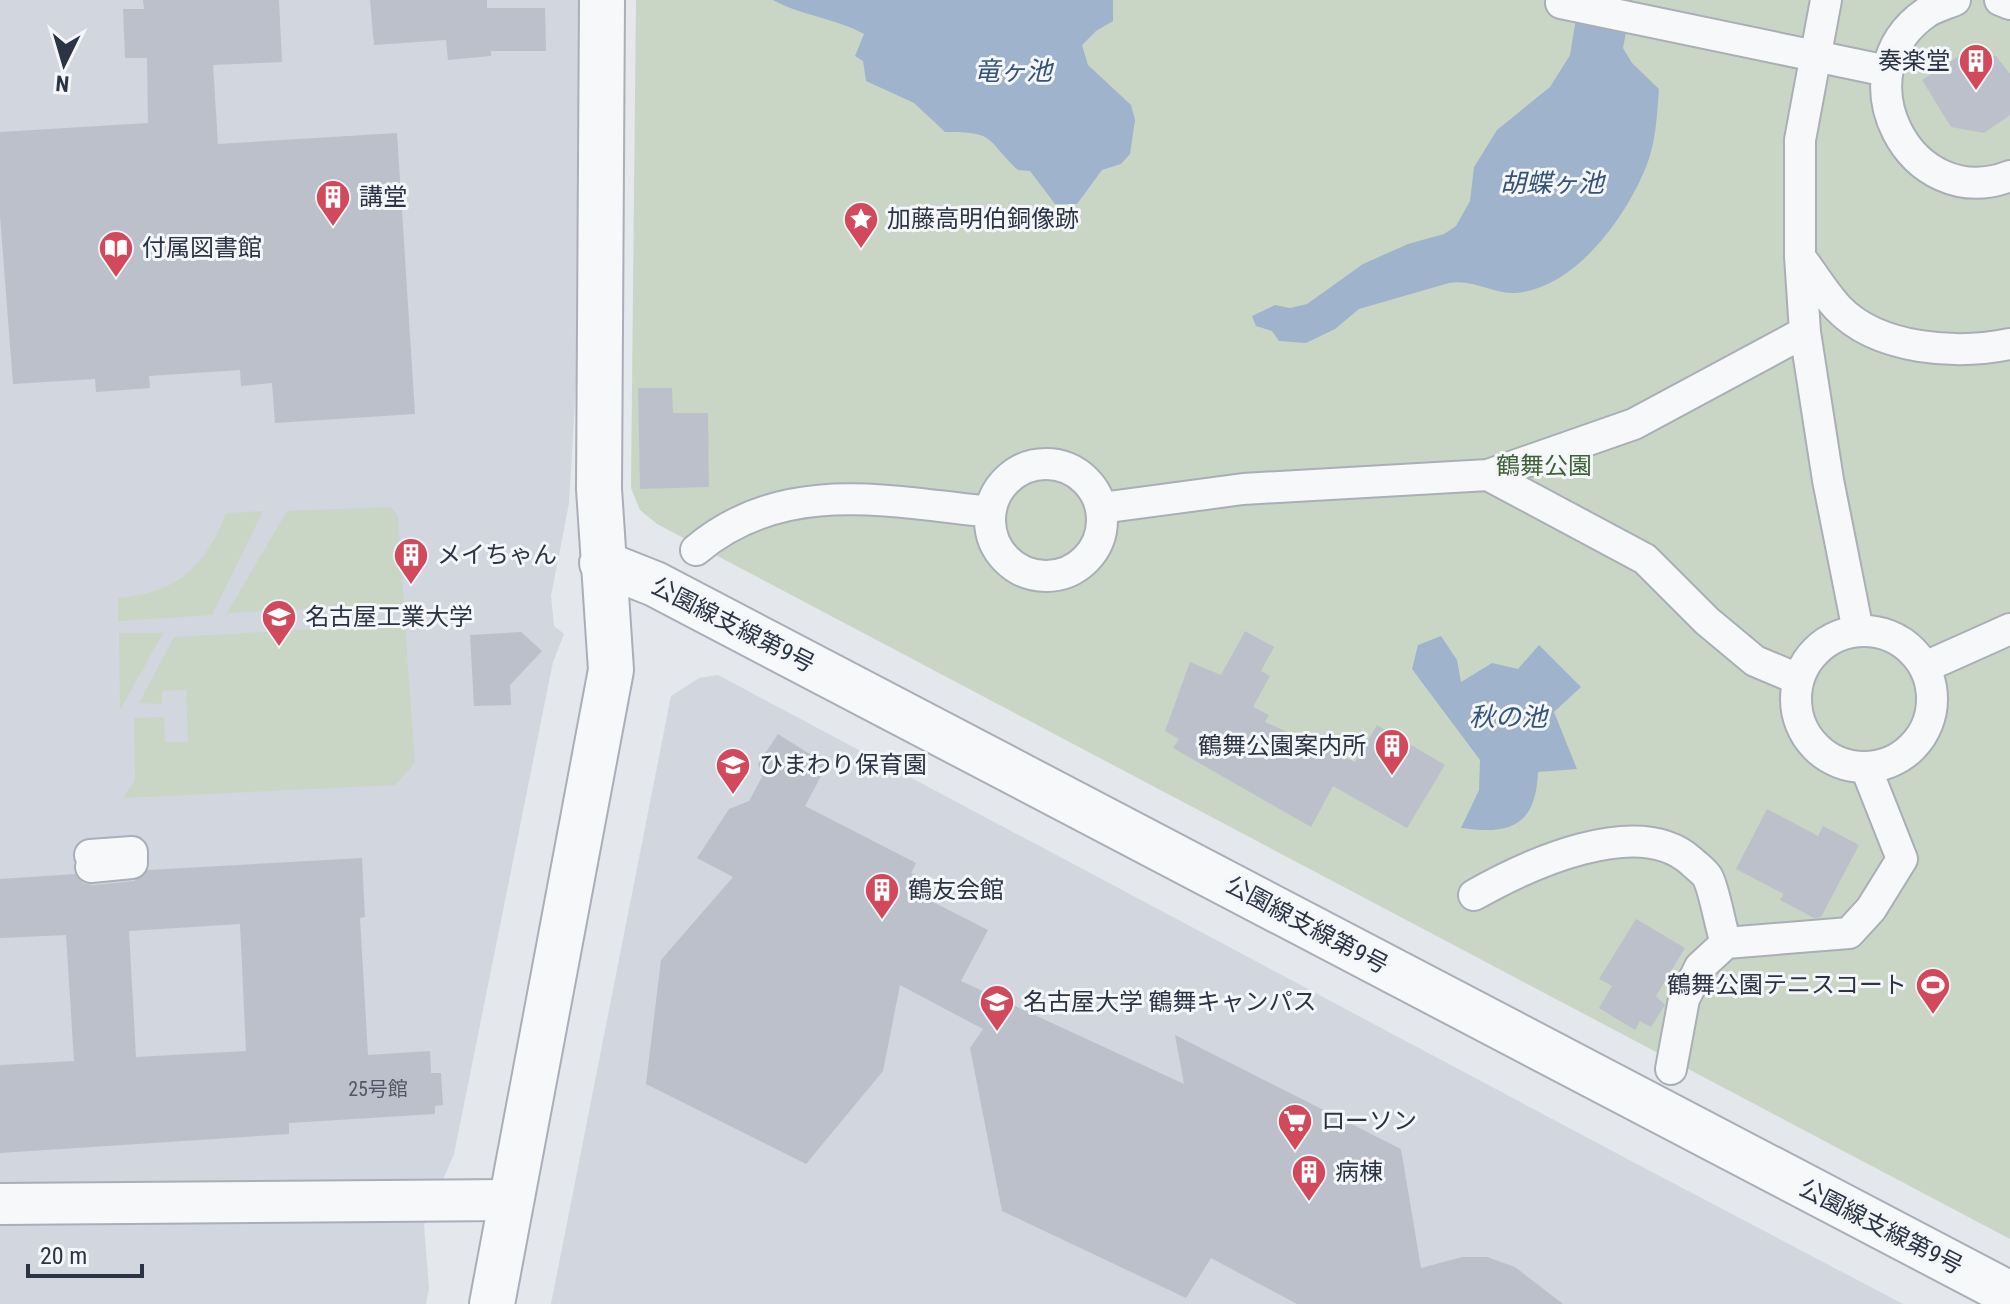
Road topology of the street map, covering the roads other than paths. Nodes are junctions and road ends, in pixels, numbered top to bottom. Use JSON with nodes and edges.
{"nodes":[{"id":1,"x":602,"y":0,"type":"edge"},
{"id":2,"x":1826,"y":0,"type":"edge"},
{"id":3,"x":1955,"y":0,"type":"edge"},
{"id":4,"x":2000,"y":0,"type":"edge"},
{"id":5,"x":1561,"y":3,"type":"dead end"},
{"id":6,"x":2010,"y":4,"type":"edge"},
{"id":7,"x":1813,"y":54,"type":"junction"},
{"id":8,"x":1887,"y":71,"type":"junction"},
{"id":9,"x":2010,"y":176,"type":"edge"},
{"id":10,"x":1800,"y":256,"type":"junction"},
{"id":11,"x":1805,"y":332,"type":"junction"},
{"id":12,"x":2010,"y":344,"type":"edge"},
{"id":13,"x":1488,"y":475,"type":"junction"},
{"id":14,"x":1101,"y":508,"type":"junction"},
{"id":15,"x":990,"y":512,"type":"junction"},
{"id":16,"x":696,"y":550,"type":"dead end"},
{"id":17,"x":602,"y":563,"type":"junction"},
{"id":18,"x":2010,"y":629,"type":"edge"},
{"id":19,"x":1858,"y":631,"type":"junction"},
{"id":20,"x":1925,"y":667,"type":"junction"},
{"id":21,"x":1798,"y":679,"type":"junction"},
{"id":22,"x":1866,"y":768,"type":"junction"},
{"id":23,"x":1474,"y":895,"type":"dead end"},
{"id":24,"x":1726,"y":943,"type":"junction"},
{"id":25,"x":1671,"y":1069,"type":"dead end"},
{"id":26,"x":513,"y":1200,"type":"junction"},
{"id":27,"x":0,"y":1204,"type":"edge"},
{"id":28,"x":2010,"y":1294,"type":"edge"},
{"id":29,"x":492,"y":1304,"type":"edge"}],
"edges":[{"from":1,"to":17,"type":"street"},
{"from":2,"to":7,"type":"street"},
{"from":3,"to":8,"type":"street"},
{"from":4,"to":6,"type":"street"},
{"from":5,"to":7,"type":"street"},
{"from":7,"to":8,"type":"street"},
{"from":7,"to":10,"type":"street"},
{"from":8,"to":9,"type":"street"},
{"from":10,"to":11,"type":"street"},
{"from":10,"to":12,"type":"street"},
{"from":11,"to":13,"type":"street"},
{"from":11,"to":19,"type":"street"},
{"from":13,"to":14,"type":"street"},
{"from":13,"to":21,"type":"street"},
{"from":14,"to":15,"type":"street"},
{"from":14,"to":15,"type":"street"},
{"from":15,"to":16,"type":"street"},
{"from":17,"to":26,"type":"street"},
{"from":17,"to":28,"type":"street","name":"公園線支線第9号"},
{"from":18,"to":20,"type":"street"},
{"from":19,"to":20,"type":"street"},
{"from":19,"to":21,"type":"street"},
{"from":20,"to":22,"type":"street"},
{"from":21,"to":22,"type":"street"},
{"from":22,"to":24,"type":"street"},
{"from":23,"to":24,"type":"street"},
{"from":24,"to":25,"type":"street"},
{"from":26,"to":27,"type":"street"},
{"from":26,"to":29,"type":"street"}]}
